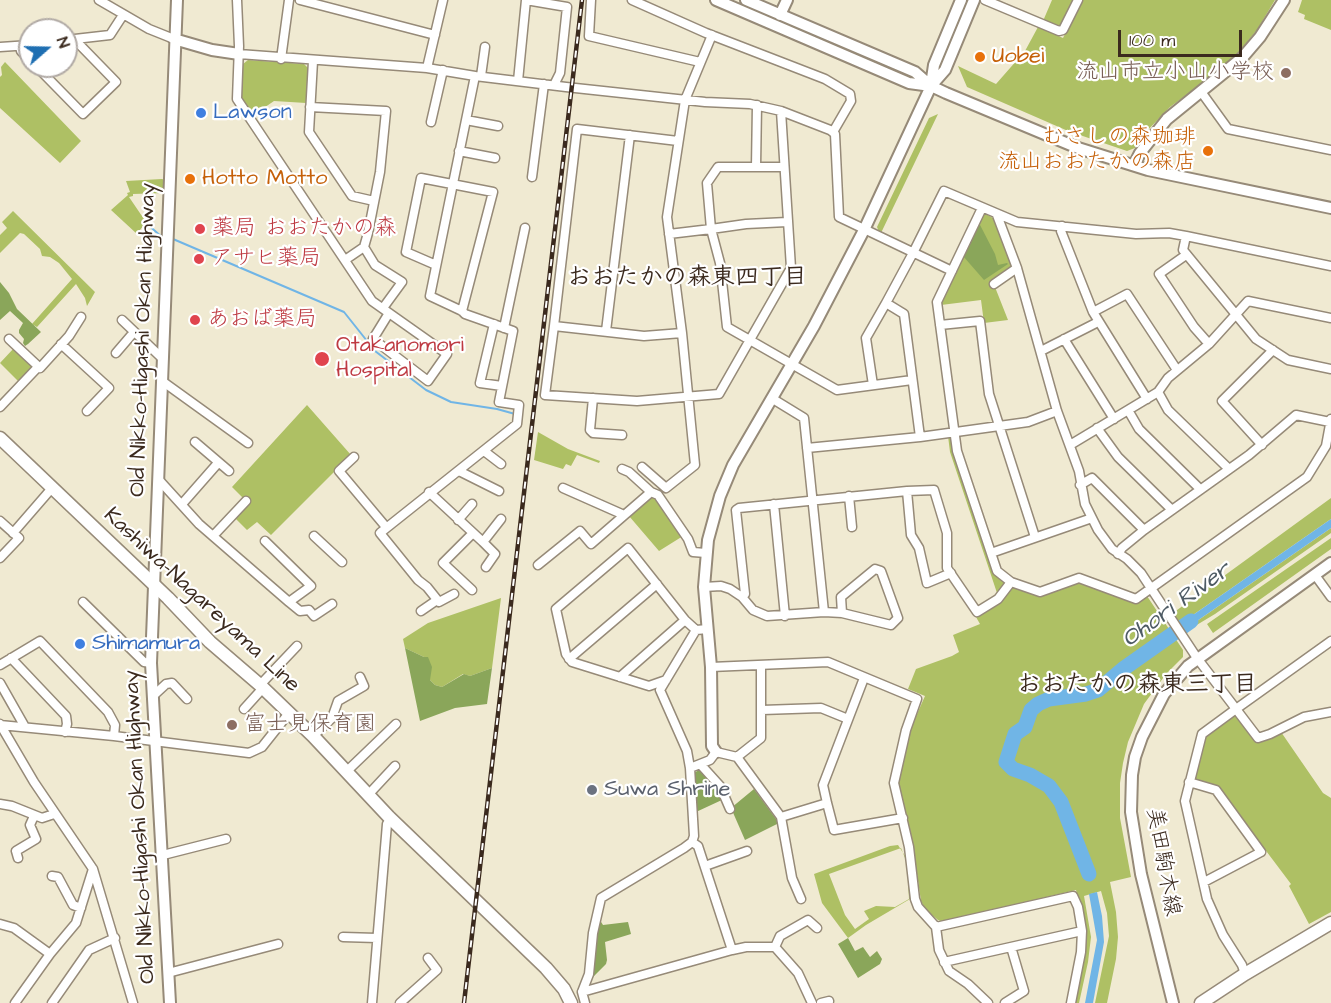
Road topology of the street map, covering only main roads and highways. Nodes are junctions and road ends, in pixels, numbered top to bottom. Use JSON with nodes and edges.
{"nodes":[{"id":1,"x":0,"y":438,"type":"edge"},
{"id":2,"x":1331,"y":923,"type":"edge"},
{"id":3,"x":571,"y":1003,"type":"edge"},
{"id":4,"x":1201,"y":1003,"type":"edge"}],
"edges":[{"from":1,"to":3,"type":"main road","name":"Kashiwa-Nagareyama Line"},
{"from":2,"to":4,"type":"main road"}]}
